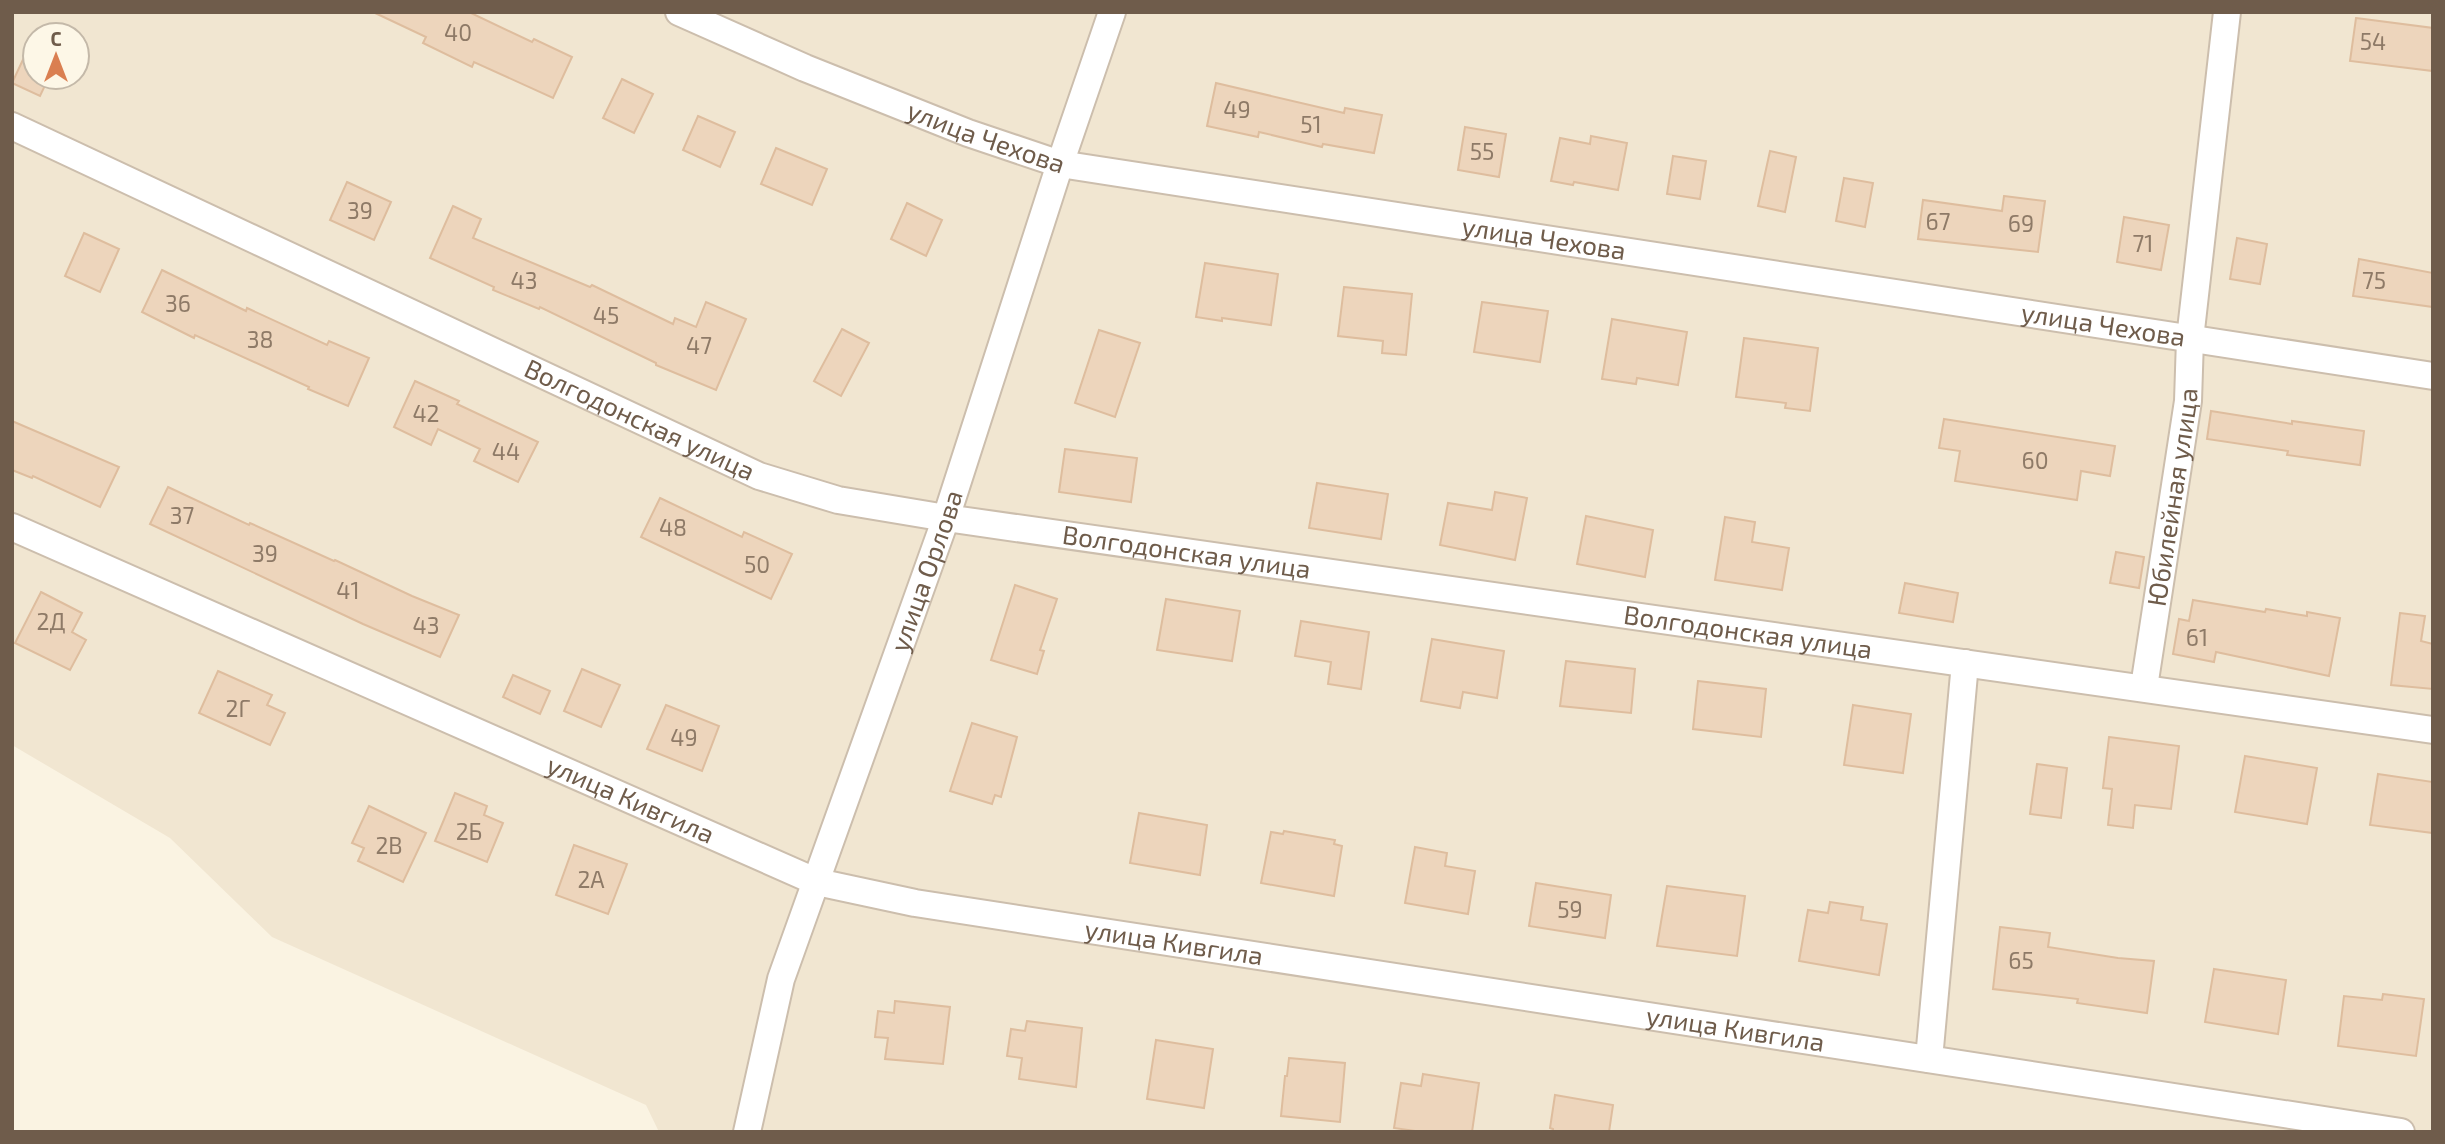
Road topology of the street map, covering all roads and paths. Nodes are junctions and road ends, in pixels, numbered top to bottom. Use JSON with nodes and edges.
{"nodes":[{"id":1,"x":679,"y":12,"type":"edge"},
{"id":2,"x":1112,"y":12,"type":"edge"},
{"id":3,"x":2227,"y":12,"type":"edge"},
{"id":4,"x":12,"y":126,"type":"edge"},
{"id":5,"x":1060,"y":164,"type":"junction"},
{"id":6,"x":2190,"y":339,"type":"junction"},
{"id":7,"x":2433,"y":376,"type":"edge"},
{"id":8,"x":946,"y":518,"type":"junction"},
{"id":9,"x":12,"y":527,"type":"edge"},
{"id":10,"x":1965,"y":663,"type":"junction"},
{"id":11,"x":2144,"y":687,"type":"junction"},
{"id":12,"x":2433,"y":730,"type":"edge"},
{"id":13,"x":817,"y":881,"type":"junction"},
{"id":14,"x":1929,"y":1059,"type":"junction"},
{"id":15,"x":747,"y":1132,"type":"edge"},
{"id":16,"x":2401,"y":1132,"type":"edge"}],
"edges":[{"from":1,"to":5,"type":"street","name":"улица Чехова"},
{"from":2,"to":5,"type":"street","name":"улица Орлова"},
{"from":3,"to":6,"type":"street","name":"Юбилейная улица"},
{"from":4,"to":8,"type":"street","name":"Волгодонская улица"},
{"from":5,"to":6,"type":"street","name":"улица Чехова"},
{"from":5,"to":8,"type":"street","name":"улица Орлова"},
{"from":6,"to":7,"type":"street","name":"улица Чехова"},
{"from":6,"to":11,"type":"street","name":"Юбилейная улица"},
{"from":8,"to":10,"type":"street","name":"Волгодонская улица"},
{"from":8,"to":13,"type":"street","name":"улица Орлова"},
{"from":9,"to":13,"type":"street","name":"улица Кивгила"},
{"from":10,"to":11,"type":"street","name":"Волгодонская улица"},
{"from":10,"to":14,"type":"street"},
{"from":11,"to":12,"type":"street","name":"Волгодонская улица"},
{"from":13,"to":14,"type":"street","name":"улица Кивгила"},
{"from":13,"to":15,"type":"street","name":"улица Орлова"},
{"from":14,"to":16,"type":"street","name":"улица Кивгила"}]}
